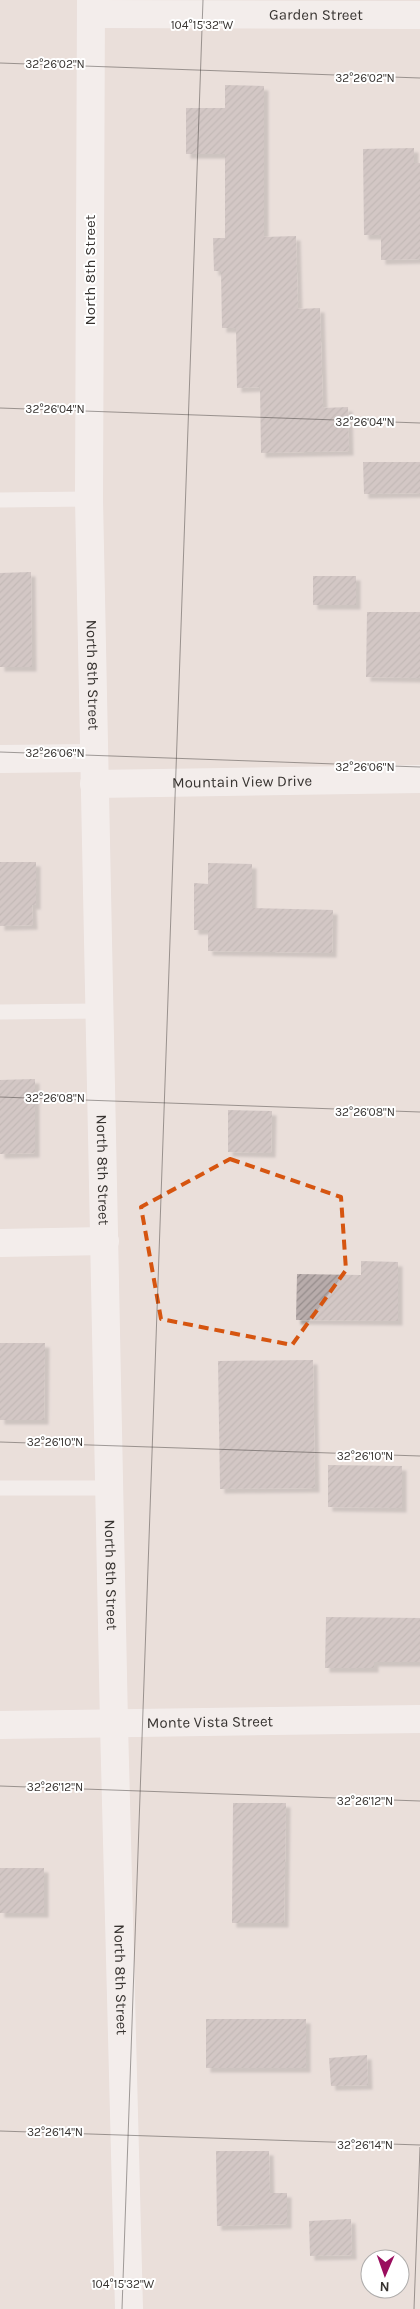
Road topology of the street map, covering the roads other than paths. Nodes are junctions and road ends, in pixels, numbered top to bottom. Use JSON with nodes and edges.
{"nodes":[{"id":1,"x":91,"y":7,"type":"edge"},
{"id":2,"x":410,"y":10,"type":"edge"},
{"id":3,"x":89,"y":499,"type":"junction"},
{"id":4,"x":0,"y":500,"type":"edge"},
{"id":5,"x":0,"y":759,"type":"edge"},
{"id":6,"x":94,"y":771,"type":"junction"},
{"id":7,"x":420,"y":779,"type":"edge"},
{"id":8,"x":0,"y":1012,"type":"edge"},
{"id":9,"x":99,"y":1012,"type":"junction"},
{"id":10,"x":105,"y":1240,"type":"junction"},
{"id":11,"x":0,"y":1243,"type":"edge"},
{"id":12,"x":0,"y":1488,"type":"edge"},
{"id":13,"x":110,"y":1488,"type":"junction"},
{"id":14,"x":420,"y":1719,"type":"edge"},
{"id":15,"x":114,"y":1724,"type":"junction"},
{"id":16,"x":0,"y":1725,"type":"edge"},
{"id":17,"x":129,"y":2309,"type":"edge"}],
"edges":[{"from":1,"to":2,"type":"street","name":"Garden Street"},
{"from":1,"to":3,"type":"street","name":"North 8th Street"},
{"from":3,"to":4,"type":"lane"},
{"from":3,"to":6,"type":"street","name":"North 8th Street"},
{"from":5,"to":6,"type":"street","name":"Mountain View Drive"},
{"from":6,"to":7,"type":"street","name":"Mountain View Drive"},
{"from":6,"to":9,"type":"street","name":"North 8th Street"},
{"from":8,"to":9,"type":"lane"},
{"from":9,"to":10,"type":"street","name":"North 8th Street"},
{"from":10,"to":11,"type":"street"},
{"from":10,"to":13,"type":"street","name":"North 8th Street"},
{"from":12,"to":13,"type":"lane"},
{"from":13,"to":15,"type":"street","name":"North 8th Street"},
{"from":14,"to":15,"type":"street","name":"Monte Vista Street"},
{"from":15,"to":16,"type":"street","name":"Monte Vista Street"},
{"from":15,"to":17,"type":"street","name":"North 8th Street"}]}
